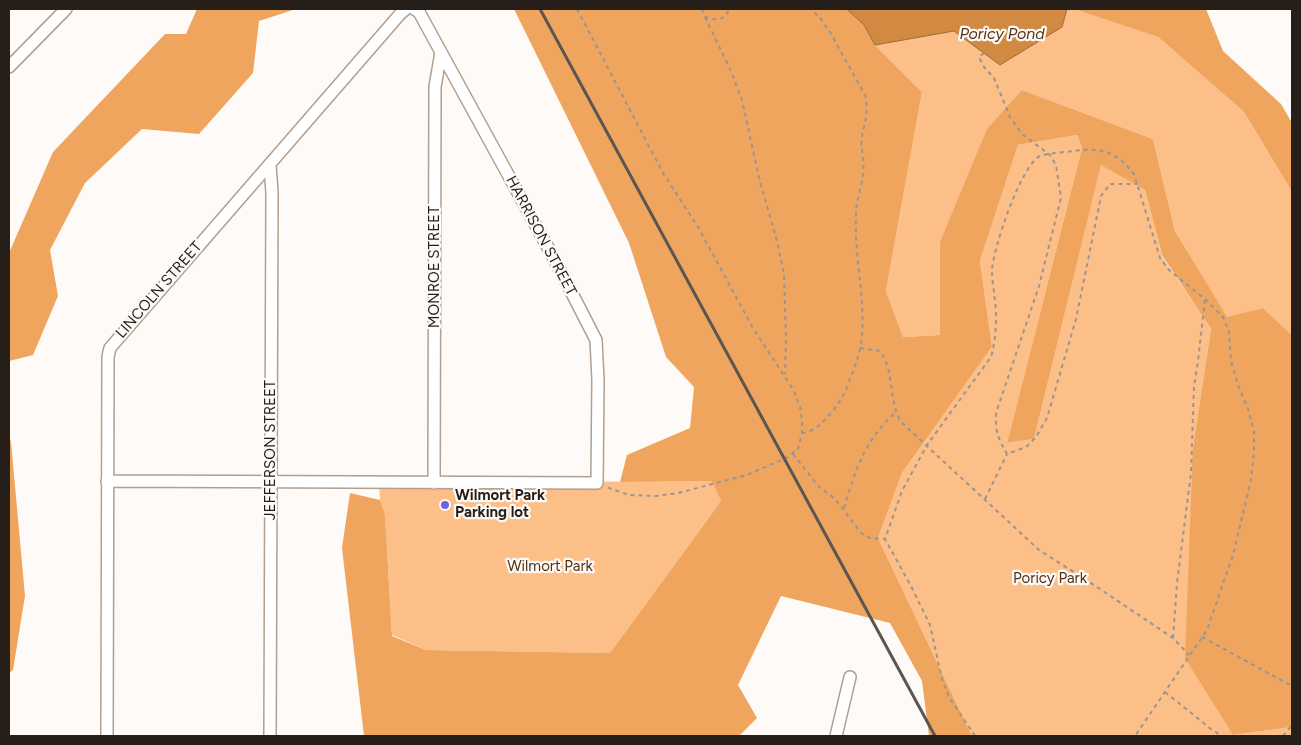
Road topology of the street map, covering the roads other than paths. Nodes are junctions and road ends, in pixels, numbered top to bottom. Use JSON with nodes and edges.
{"nodes":[{"id":1,"x":66,"y":9,"type":"edge"},
{"id":2,"x":406,"y":9,"type":"edge"},
{"id":3,"x":414,"y":9,"type":"edge"},
{"id":4,"x":441,"y":52,"type":"junction"},
{"id":5,"x":9,"y":67,"type":"edge"},
{"id":6,"x":270,"y":165,"type":"junction"},
{"id":7,"x":107,"y":481,"type":"junction"},
{"id":8,"x":271,"y":482,"type":"junction"},
{"id":9,"x":434,"y":483,"type":"junction"},
{"id":10,"x":850,"y":677,"type":"dead end"},
{"id":11,"x":107,"y":736,"type":"edge"},
{"id":12,"x":270,"y":736,"type":"edge"},
{"id":13,"x":836,"y":736,"type":"edge"}],
"edges":[{"from":1,"to":5,"type":"street"},
{"from":2,"to":6,"type":"street","name":"LINCOLN STREET"},
{"from":3,"to":4,"type":"street","name":"HARRISON STREET"},
{"from":4,"to":9,"type":"street","name":"MONROE STREET"},
{"from":4,"to":9,"type":"street","name":"HARRISON STREET"},
{"from":6,"to":7,"type":"street","name":"LINCOLN STREET"},
{"from":6,"to":8,"type":"street","name":"JEFFERSON STREET"},
{"from":7,"to":8,"type":"street"},
{"from":7,"to":11,"type":"street","name":"LINCOLN STREET"},
{"from":8,"to":9,"type":"street"},
{"from":8,"to":12,"type":"street","name":"JEFFERSON STREET"},
{"from":10,"to":13,"type":"street"}]}
